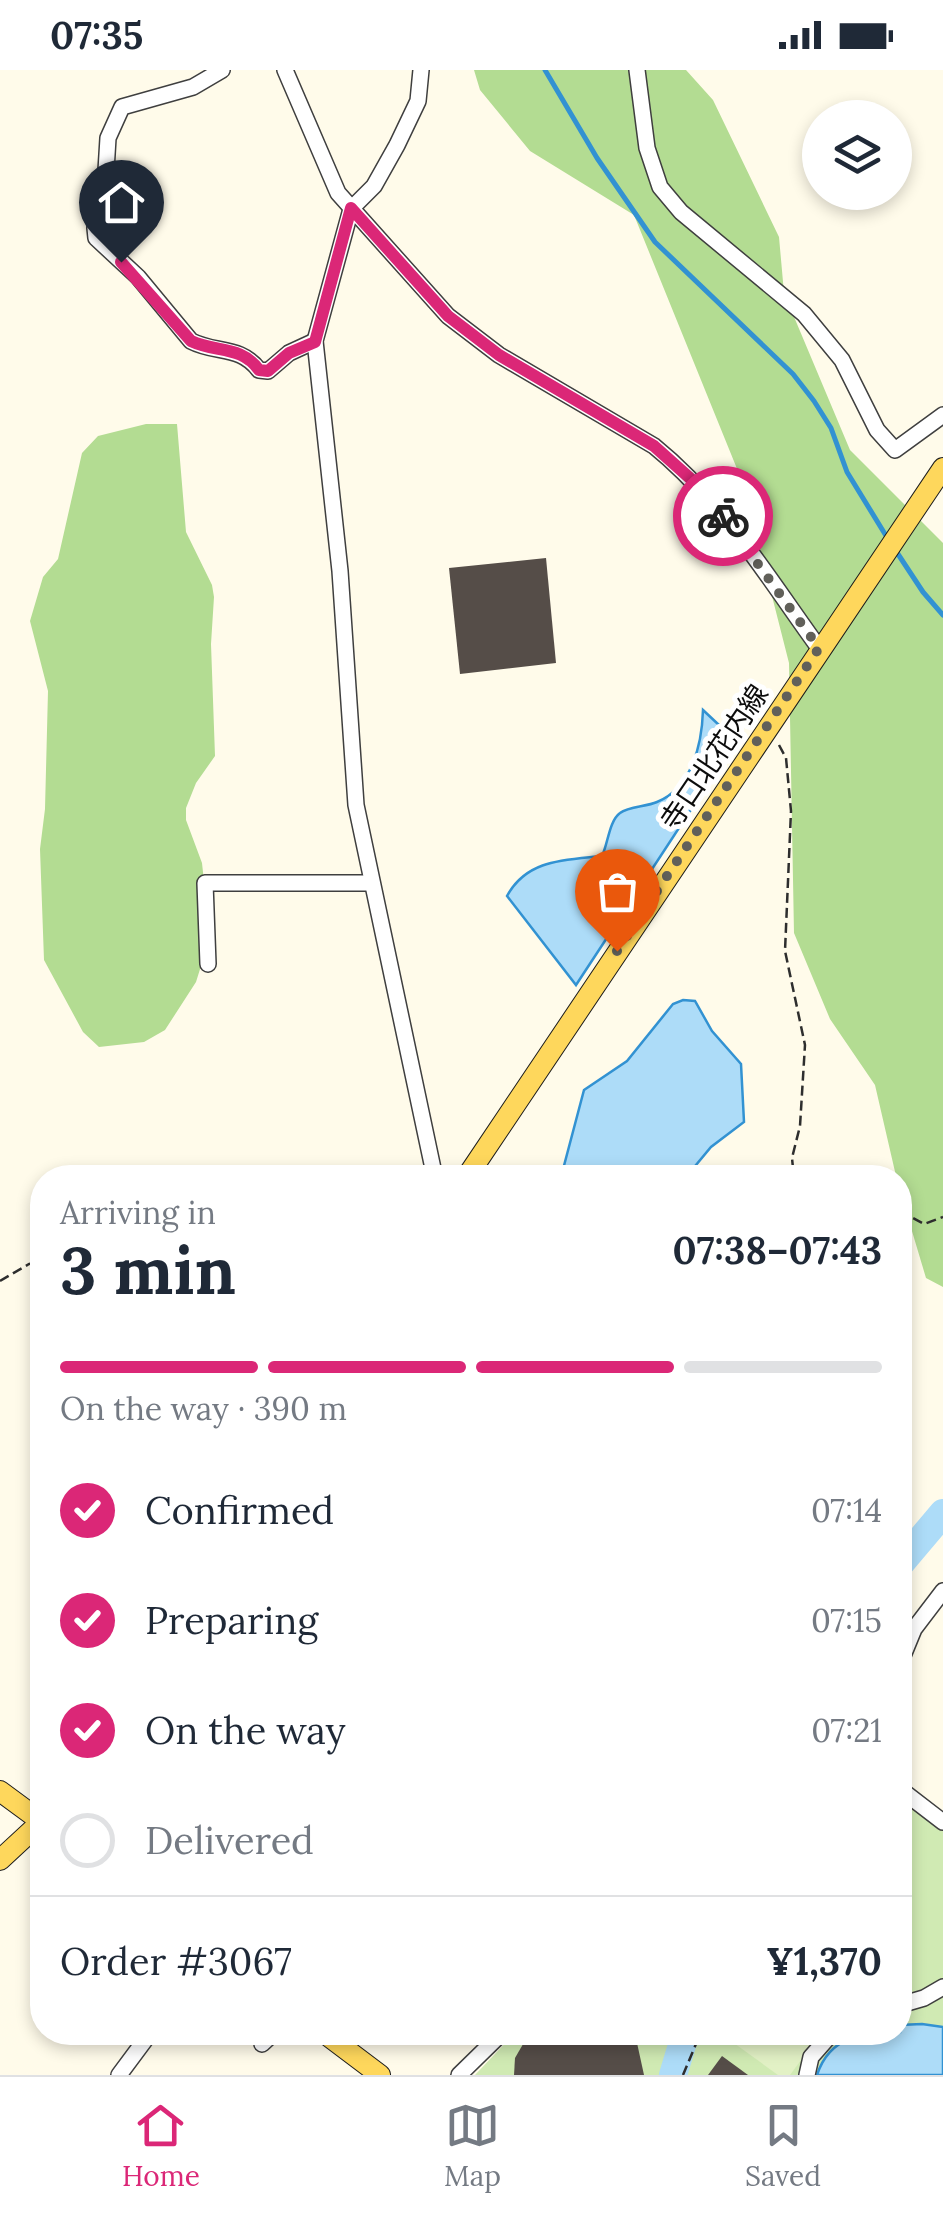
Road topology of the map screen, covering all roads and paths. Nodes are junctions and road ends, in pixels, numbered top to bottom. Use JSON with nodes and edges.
{"nodes":[{"id":1,"x":222,"y":70,"type":"edge"},
{"id":2,"x":285,"y":70,"type":"edge"},
{"id":3,"x":421,"y":70,"type":"edge"},
{"id":4,"x":637,"y":70,"type":"edge"},
{"id":5,"x":351,"y":208,"type":"junction"},
{"id":6,"x":315,"y":342,"type":"junction"},
{"id":7,"x":943,"y":415,"type":"edge"},
{"id":8,"x":943,"y":468,"type":"edge"},
{"id":9,"x":819,"y":648,"type":"junction"},
{"id":10,"x":769,"y":724,"type":"junction"},
{"id":11,"x":370,"y":884,"type":"junction"},
{"id":12,"x":208,"y":964,"type":"dead end"},
{"id":13,"x":432,"y":1165,"type":"edge"},
{"id":14,"x":475,"y":1165,"type":"edge"},
{"id":15,"x":793,"y":1165,"type":"edge"},
{"id":16,"x":943,"y":1217,"type":"edge"},
{"id":17,"x":912,"y":1218,"type":"edge"},
{"id":18,"x":30,"y":1264,"type":"edge"},
{"id":19,"x":1,"y":1279,"type":"edge"},
{"id":20,"x":943,"y":1591,"type":"edge"},
{"id":21,"x":912,"y":1634,"type":"edge"},
{"id":22,"x":0,"y":1791,"type":"edge"},
{"id":23,"x":912,"y":1797,"type":"edge"},
{"id":24,"x":30,"y":1813,"type":"edge"},
{"id":25,"x":943,"y":1822,"type":"edge"},
{"id":26,"x":30,"y":1833,"type":"edge"},
{"id":27,"x":0,"y":1860,"type":"edge"},
{"id":28,"x":943,"y":1987,"type":"edge"},
{"id":29,"x":912,"y":2002,"type":"edge"},
{"id":30,"x":141,"y":2045,"type":"edge"},
{"id":31,"x":340,"y":2045,"type":"edge"},
{"id":32,"x":489,"y":2045,"type":"edge"},
{"id":33,"x":695,"y":2045,"type":"edge"},
{"id":34,"x":822,"y":2045,"type":"edge"},
{"id":35,"x":119,"y":2075,"type":"edge"},
{"id":36,"x":380,"y":2075,"type":"edge"},
{"id":37,"x":458,"y":2075,"type":"edge"},
{"id":38,"x":684,"y":2075,"type":"edge"},
{"id":39,"x":807,"y":2075,"type":"edge"}],
"edges":[{"from":1,"to":6,"type":"street"},
{"from":2,"to":5,"type":"street"},
{"from":3,"to":5,"type":"street"},
{"from":4,"to":7,"type":"street"},
{"from":5,"to":6,"type":"street"},
{"from":5,"to":9,"type":"street"},
{"from":6,"to":11,"type":"street"},
{"from":8,"to":9,"type":"main road","name":"寺口北花内線"},
{"from":9,"to":10,"type":"main road","name":"寺口北花内線"},
{"from":10,"to":14,"type":"main road","name":"寺口北花内線"},
{"from":10,"to":15,"type":"path"},
{"from":11,"to":12,"type":"street"},
{"from":11,"to":13,"type":"street"},
{"from":16,"to":17,"type":"path"},
{"from":18,"to":19,"type":"path"},
{"from":20,"to":21,"type":"street"},
{"from":22,"to":24,"type":"main road"},
{"from":23,"to":25,"type":"street"},
{"from":26,"to":27,"type":"main road"},
{"from":28,"to":29,"type":"street"},
{"from":30,"to":35,"type":"street"},
{"from":31,"to":36,"type":"main road"},
{"from":32,"to":37,"type":"street"},
{"from":33,"to":38,"type":"path"},
{"from":34,"to":39,"type":"street"}]}
